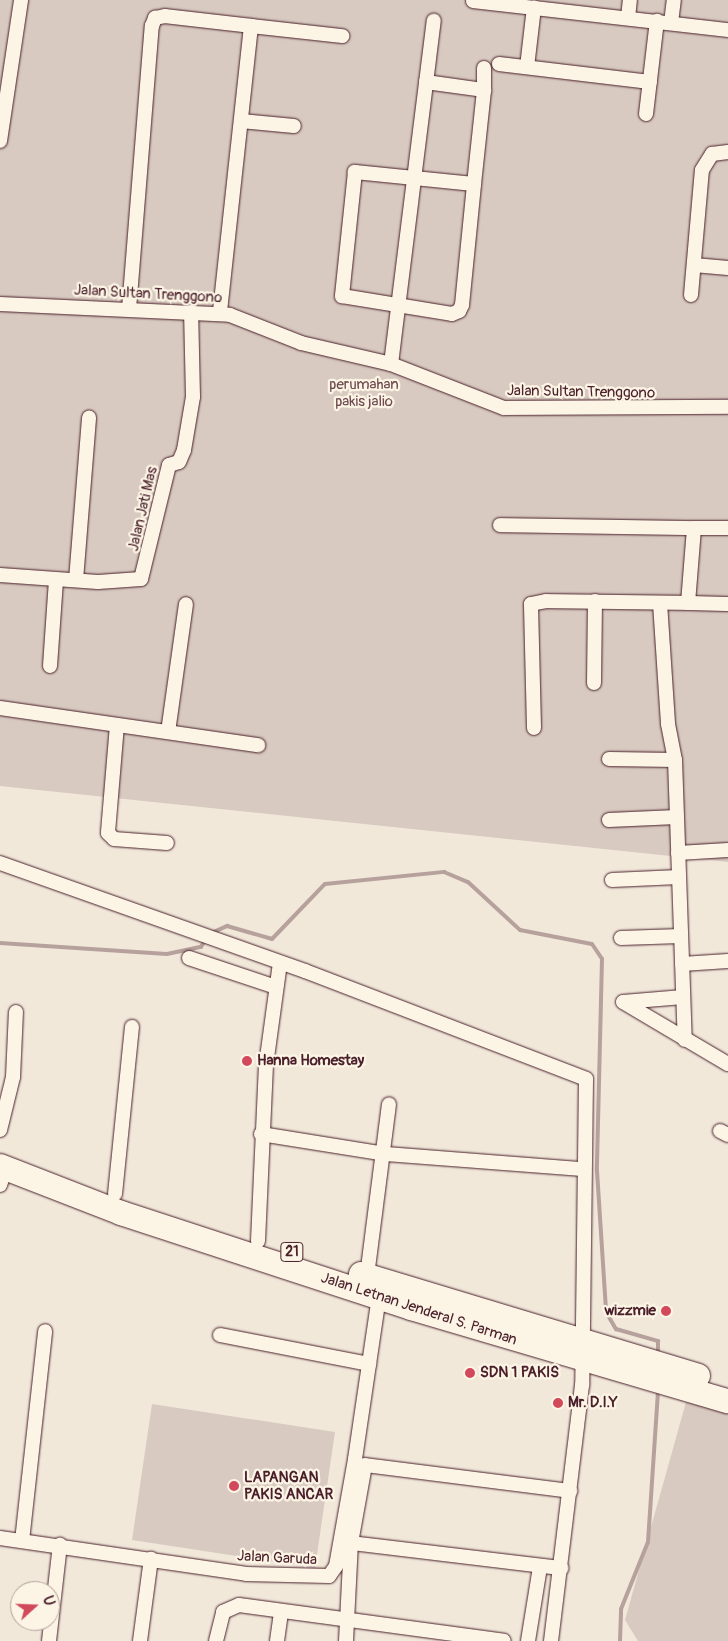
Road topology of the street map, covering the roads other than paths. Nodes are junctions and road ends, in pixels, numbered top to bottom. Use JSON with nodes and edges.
{"nodes":[{"id":1,"x":21,"y":0,"type":"edge"},
{"id":2,"x":630,"y":0,"type":"edge"},
{"id":3,"x":674,"y":0,"type":"edge"},
{"id":4,"x":473,"y":1,"type":"dead end"},
{"id":5,"x":534,"y":7,"type":"junction"},
{"id":6,"x":628,"y":18,"type":"junction"},
{"id":7,"x":434,"y":21,"type":"dead end"},
{"id":8,"x":657,"y":21,"type":"junction"},
{"id":9,"x":671,"y":23,"type":"junction"},
{"id":10,"x":251,"y":26,"type":"junction"},
{"id":11,"x":728,"y":30,"type":"edge"},
{"id":12,"x":342,"y":36,"type":"dead end"},
{"id":13,"x":499,"y":64,"type":"dead end"},
{"id":14,"x":527,"y":67,"type":"junction"},
{"id":15,"x":484,"y":68,"type":"dead end"},
{"id":16,"x":426,"y":82,"type":"junction"},
{"id":17,"x":650,"y":82,"type":"junction"},
{"id":18,"x":4,"y":85,"type":"edge"},
{"id":19,"x":484,"y":90,"type":"junction"},
{"id":20,"x":646,"y":114,"type":"dead end"},
{"id":21,"x":241,"y":121,"type":"junction"},
{"id":22,"x":294,"y":126,"type":"dead end"},
{"id":23,"x":0,"y":141,"type":"edge"},
{"id":24,"x":728,"y":152,"type":"edge"},
{"id":25,"x":416,"y":177,"type":"junction"},
{"id":26,"x":474,"y":184,"type":"junction"},
{"id":27,"x":694,"y":265,"type":"junction"},
{"id":28,"x":728,"y":268,"type":"edge"},
{"id":29,"x":691,"y":295,"type":"dead end"},
{"id":30,"x":400,"y":303,"type":"junction"},
{"id":31,"x":0,"y":304,"type":"edge"},
{"id":32,"x":129,"y":309,"type":"junction"},
{"id":33,"x":191,"y":312,"type":"junction"},
{"id":34,"x":220,"y":313,"type":"junction"},
{"id":35,"x":391,"y":364,"type":"junction"},
{"id":36,"x":728,"y":407,"type":"edge"},
{"id":37,"x":89,"y":418,"type":"dead end"},
{"id":38,"x":500,"y":525,"type":"dead end"},
{"id":39,"x":694,"y":528,"type":"junction"},
{"id":40,"x":728,"y":528,"type":"edge"},
{"id":41,"x":0,"y":575,"type":"edge"},
{"id":42,"x":56,"y":580,"type":"junction"},
{"id":43,"x":76,"y":580,"type":"junction"},
{"id":44,"x":594,"y":602,"type":"junction"},
{"id":45,"x":660,"y":603,"type":"junction"},
{"id":46,"x":688,"y":603,"type":"junction"},
{"id":47,"x":186,"y":604,"type":"dead end"},
{"id":48,"x":728,"y":604,"type":"edge"},
{"id":49,"x":50,"y":666,"type":"dead end"},
{"id":50,"x":594,"y":683,"type":"dead end"},
{"id":51,"x":0,"y":708,"type":"edge"},
{"id":52,"x":117,"y":725,"type":"junction"},
{"id":53,"x":534,"y":728,"type":"dead end"},
{"id":54,"x":168,"y":732,"type":"junction"},
{"id":55,"x":258,"y":745,"type":"dead end"},
{"id":56,"x":609,"y":760,"type":"dead end"},
{"id":57,"x":675,"y":760,"type":"junction"},
{"id":58,"x":677,"y":817,"type":"junction"},
{"id":59,"x":609,"y":820,"type":"dead end"},
{"id":60,"x":167,"y":844,"type":"dead end"},
{"id":61,"x":728,"y":850,"type":"edge"},
{"id":62,"x":678,"y":853,"type":"junction"},
{"id":63,"x":0,"y":863,"type":"edge"},
{"id":64,"x":679,"y":877,"type":"junction"},
{"id":65,"x":612,"y":880,"type":"dead end"},
{"id":66,"x":681,"y":936,"type":"junction"},
{"id":67,"x":621,"y":938,"type":"dead end"},
{"id":68,"x":189,"y":958,"type":"dead end"},
{"id":69,"x":728,"y":961,"type":"edge"},
{"id":70,"x":280,"y":963,"type":"junction"},
{"id":71,"x":682,"y":964,"type":"junction"},
{"id":72,"x":276,"y":987,"type":"junction"},
{"id":73,"x":683,"y":997,"type":"junction"},
{"id":74,"x":16,"y":1012,"type":"dead end"},
{"id":75,"x":132,"y":1026,"type":"dead end"},
{"id":76,"x":685,"y":1040,"type":"junction"},
{"id":77,"x":728,"y":1064,"type":"edge"},
{"id":78,"x":389,"y":1104,"type":"dead end"},
{"id":79,"x":0,"y":1130,"type":"edge"},
{"id":80,"x":261,"y":1134,"type":"junction"},
{"id":81,"x":386,"y":1154,"type":"junction"},
{"id":82,"x":2,"y":1167,"type":"edge"},
{"id":83,"x":582,"y":1169,"type":"junction"},
{"id":84,"x":115,"y":1194,"type":"junction"},
{"id":85,"x":258,"y":1241,"type":"junction"},
{"id":86,"x":367,"y":1276,"type":"junction"},
{"id":87,"x":379,"y":1297,"type":"junction"},
{"id":88,"x":46,"y":1331,"type":"dead end"},
{"id":89,"x":220,"y":1335,"type":"dead end"},
{"id":90,"x":585,"y":1352,"type":"junction"},
{"id":91,"x":369,"y":1364,"type":"junction"},
{"id":92,"x":713,"y":1386,"type":"edge"},
{"id":93,"x":728,"y":1401,"type":"edge"},
{"id":94,"x":570,"y":1491,"type":"junction"},
{"id":95,"x":0,"y":1538,"type":"edge"},
{"id":96,"x":22,"y":1541,"type":"junction"},
{"id":97,"x":351,"y":1544,"type":"junction"},
{"id":98,"x":60,"y":1545,"type":"junction"},
{"id":99,"x":151,"y":1559,"type":"junction"},
{"id":100,"x":540,"y":1567,"type":"junction"},
{"id":101,"x":562,"y":1568,"type":"junction"},
{"id":102,"x":280,"y":1611,"type":"junction"},
{"id":103,"x":348,"y":1620,"type":"junction"},
{"id":104,"x":429,"y":1636,"type":"edge"},
{"id":105,"x":49,"y":1641,"type":"edge"},
{"id":106,"x":140,"y":1641,"type":"edge"},
{"id":107,"x":216,"y":1641,"type":"edge"},
{"id":108,"x":277,"y":1641,"type":"edge"},
{"id":109,"x":346,"y":1641,"type":"edge"},
{"id":110,"x":504,"y":1641,"type":"edge"},
{"id":111,"x":528,"y":1641,"type":"edge"},
{"id":112,"x":551,"y":1641,"type":"edge"}],
"edges":[{"from":1,"to":18,"type":"street"},
{"from":2,"to":6,"type":"street"},
{"from":3,"to":9,"type":"street"},
{"from":4,"to":5,"type":"street"},
{"from":5,"to":6,"type":"street"},
{"from":5,"to":14,"type":"street"},
{"from":6,"to":8,"type":"street"},
{"from":7,"to":16,"type":"street"},
{"from":8,"to":9,"type":"street"},
{"from":8,"to":17,"type":"street"},
{"from":9,"to":11,"type":"street"},
{"from":10,"to":12,"type":"street"},
{"from":10,"to":21,"type":"street"},
{"from":10,"to":32,"type":"street"},
{"from":13,"to":14,"type":"street"},
{"from":14,"to":17,"type":"street"},
{"from":15,"to":19,"type":"street"},
{"from":16,"to":19,"type":"street"},
{"from":16,"to":25,"type":"street"},
{"from":17,"to":20,"type":"street"},
{"from":18,"to":23,"type":"street"},
{"from":19,"to":26,"type":"street"},
{"from":21,"to":22,"type":"street"},
{"from":21,"to":34,"type":"street"},
{"from":24,"to":27,"type":"street"},
{"from":25,"to":26,"type":"street"},
{"from":25,"to":30,"type":"street"},
{"from":25,"to":30,"type":"street"},
{"from":26,"to":30,"type":"street"},
{"from":27,"to":28,"type":"street"},
{"from":27,"to":29,"type":"street"},
{"from":30,"to":35,"type":"street"},
{"from":31,"to":32,"type":"street","name":"Jalan Sultan Trenggono"},
{"from":32,"to":33,"type":"street","name":"Jalan Sultan Trenggono"},
{"from":33,"to":34,"type":"street","name":"Jalan Sultan Trenggono"},
{"from":33,"to":43,"type":"street","name":"Jalan Jati Mas"},
{"from":34,"to":35,"type":"street","name":"Jalan Sultan Trenggono"},
{"from":35,"to":36,"type":"street","name":"Jalan Sultan Trenggono"},
{"from":37,"to":43,"type":"street"},
{"from":38,"to":39,"type":"street"},
{"from":39,"to":40,"type":"street"},
{"from":39,"to":46,"type":"street"},
{"from":41,"to":42,"type":"street","name":"Jalan Jati Mas"},
{"from":42,"to":43,"type":"street","name":"Jalan Jati Mas"},
{"from":42,"to":49,"type":"street"},
{"from":44,"to":45,"type":"street"},
{"from":44,"to":50,"type":"street"},
{"from":44,"to":53,"type":"street"},
{"from":45,"to":46,"type":"street"},
{"from":45,"to":57,"type":"street"},
{"from":46,"to":48,"type":"street"},
{"from":47,"to":54,"type":"street"},
{"from":51,"to":52,"type":"street"},
{"from":52,"to":54,"type":"street"},
{"from":52,"to":60,"type":"street"},
{"from":54,"to":55,"type":"street"},
{"from":56,"to":57,"type":"street"},
{"from":57,"to":58,"type":"street"},
{"from":58,"to":59,"type":"street"},
{"from":58,"to":62,"type":"street"},
{"from":61,"to":62,"type":"street"},
{"from":62,"to":64,"type":"street"},
{"from":63,"to":70,"type":"street"},
{"from":64,"to":65,"type":"street"},
{"from":64,"to":66,"type":"street"},
{"from":66,"to":67,"type":"street"},
{"from":66,"to":71,"type":"street"},
{"from":68,"to":72,"type":"street"},
{"from":69,"to":71,"type":"street"},
{"from":70,"to":72,"type":"street"},
{"from":70,"to":83,"type":"street"},
{"from":71,"to":73,"type":"street"},
{"from":72,"to":80,"type":"street"},
{"from":73,"to":76,"type":"street"},
{"from":73,"to":76,"type":"street"},
{"from":74,"to":79,"type":"street"},
{"from":75,"to":84,"type":"street"},
{"from":76,"to":77,"type":"street"},
{"from":78,"to":81,"type":"street"},
{"from":80,"to":81,"type":"street"},
{"from":80,"to":85,"type":"street"},
{"from":81,"to":83,"type":"street"},
{"from":81,"to":86,"type":"street"},
{"from":82,"to":84,"type":"highway","name":"Jalan Letnan Jenderal S. Parman","number":"21"},
{"from":82,"to":87,"type":"highway","name":"Jalan Letnan Jenderal S. Parman","number":"21"},
{"from":83,"to":90,"type":"street"},
{"from":84,"to":85,"type":"highway","name":"Jalan Letnan Jenderal S. Parman","number":"21"},
{"from":85,"to":86,"type":"highway","name":"Jalan Letnan Jenderal S. Parman","number":"21"},
{"from":86,"to":90,"type":"highway","name":"Jalan Letnan Jenderal S. Parman","number":"21"},
{"from":87,"to":90,"type":"highway","name":"Jalan Letnan Jenderal S. Parman","number":"21"},
{"from":87,"to":91,"type":"street","name":"Jalan Garuda"},
{"from":88,"to":96,"type":"street"},
{"from":89,"to":91,"type":"street"},
{"from":90,"to":92,"type":"highway","name":"Jalan Letnan Jenderal S. Parman","number":"21"},
{"from":90,"to":94,"type":"street"},
{"from":91,"to":99,"type":"street","name":"Jalan Garuda"},
{"from":92,"to":93,"type":"highway","name":"Jalan Letnan Jenderal S. Parman","number":"21"},
{"from":94,"to":97,"type":"street"},
{"from":94,"to":101,"type":"street"},
{"from":95,"to":96,"type":"street","name":"Jalan Garuda"},
{"from":96,"to":98,"type":"street","name":"Jalan Garuda"},
{"from":97,"to":100,"type":"street"},
{"from":97,"to":103,"type":"street"},
{"from":98,"to":99,"type":"street","name":"Jalan Garuda"},
{"from":98,"to":105,"type":"street"},
{"from":99,"to":106,"type":"street"},
{"from":100,"to":101,"type":"street"},
{"from":100,"to":111,"type":"street"},
{"from":101,"to":112,"type":"street"},
{"from":102,"to":103,"type":"street"},
{"from":102,"to":107,"type":"street"},
{"from":102,"to":108,"type":"street"},
{"from":103,"to":104,"type":"street"},
{"from":103,"to":109,"type":"street"},
{"from":104,"to":110,"type":"street"}]}
